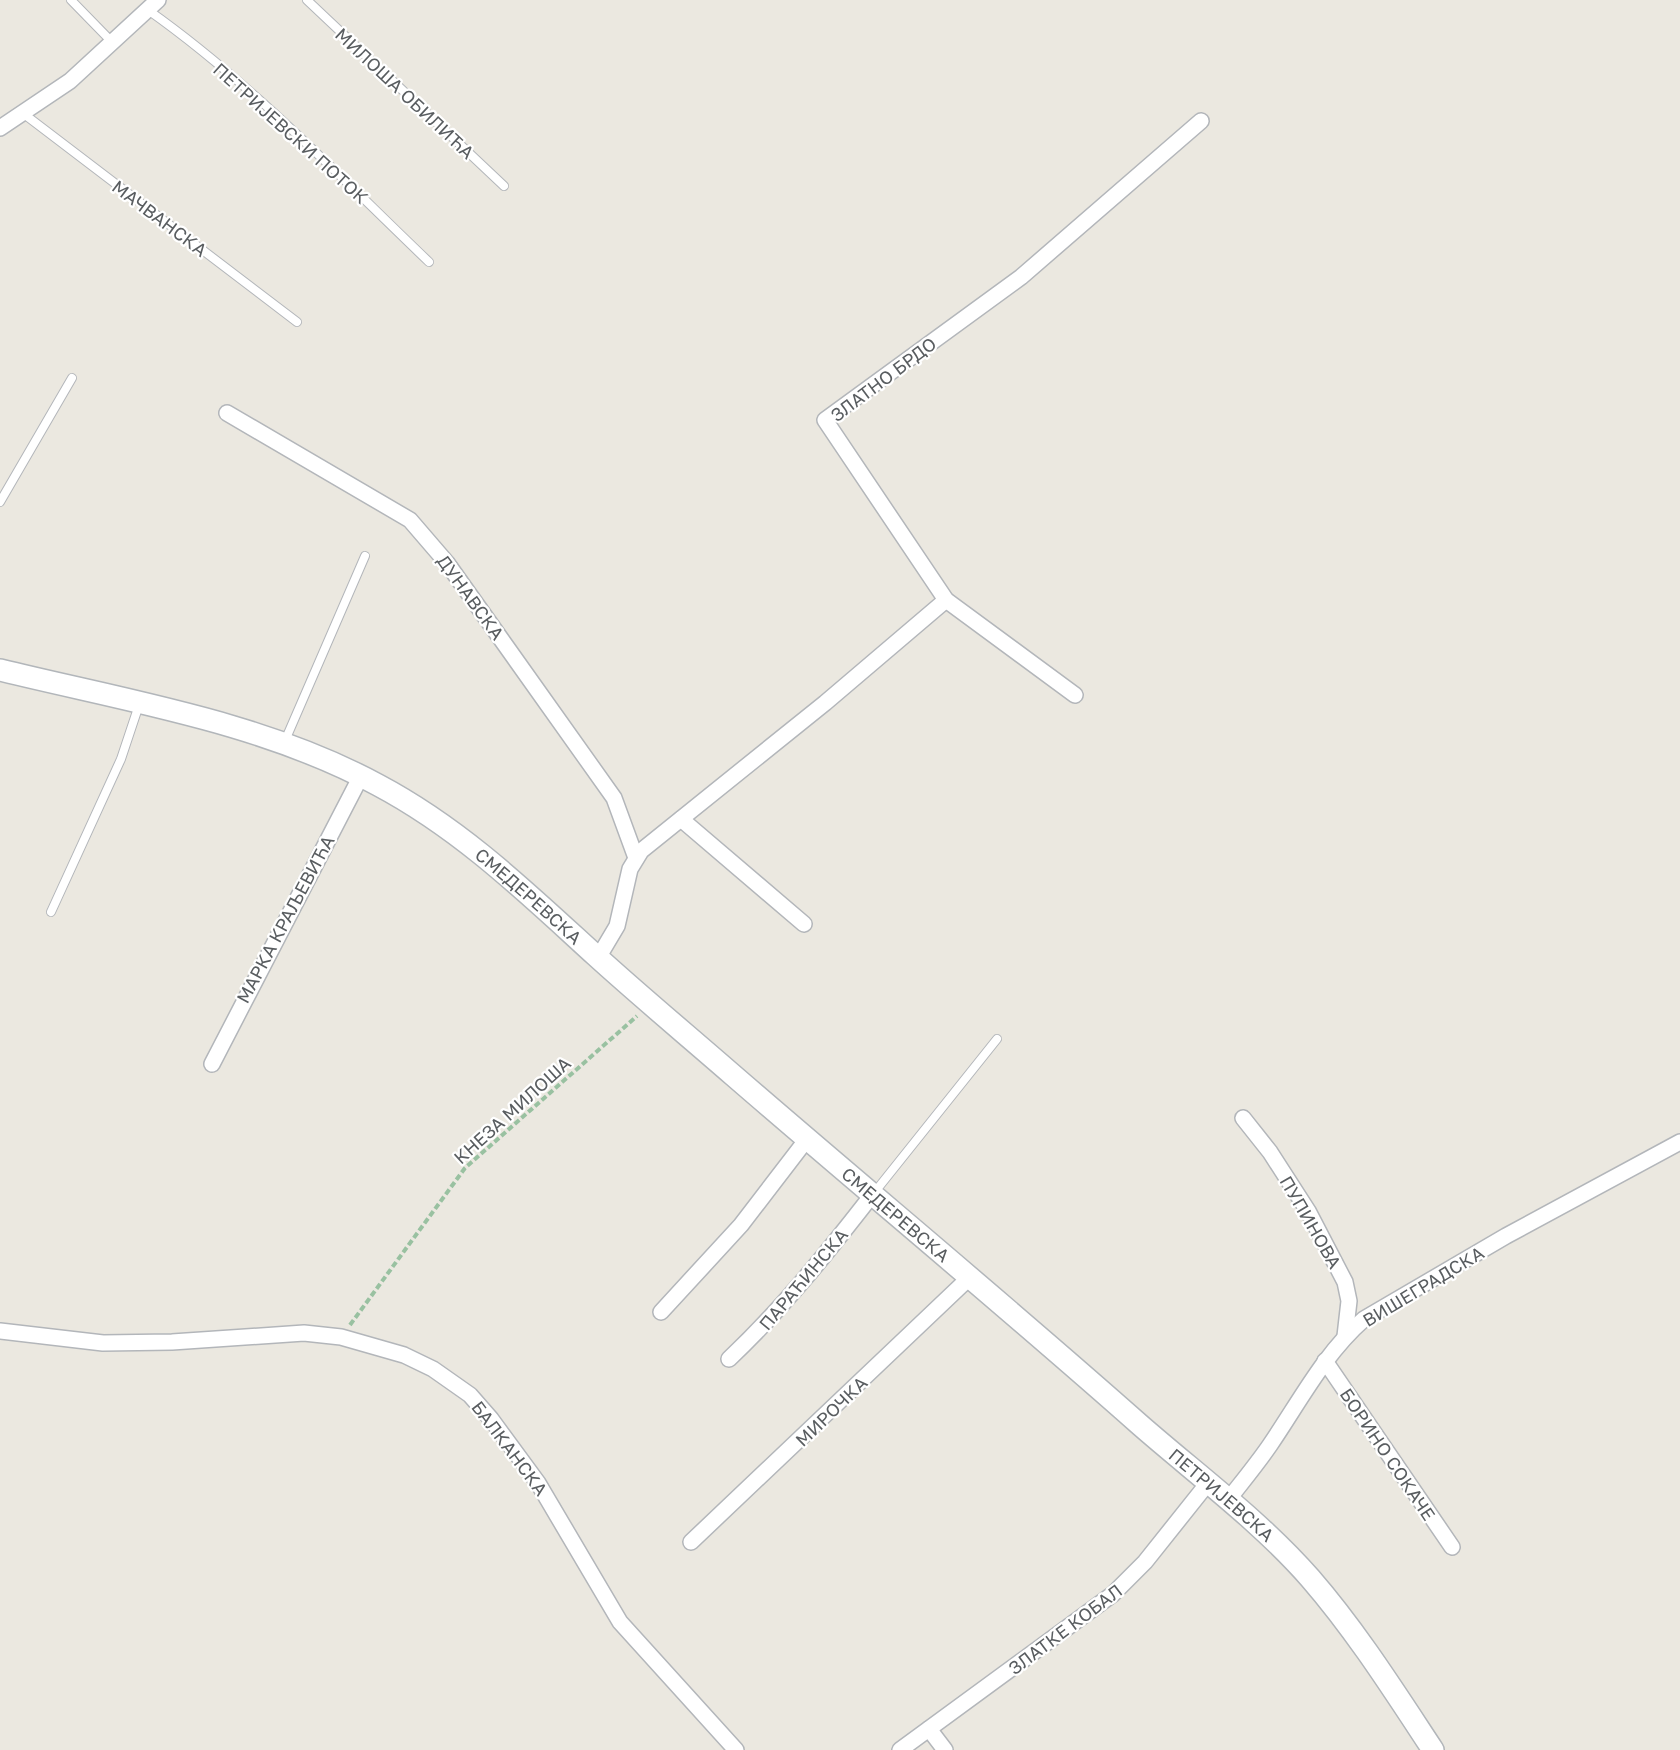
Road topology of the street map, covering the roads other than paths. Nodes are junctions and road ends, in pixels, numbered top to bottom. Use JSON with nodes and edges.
{"nodes":[{"id":1,"x":71,"y":0,"type":"edge"},
{"id":2,"x":307,"y":0,"type":"edge"},
{"id":3,"x":153,"y":5,"type":"edge"},
{"id":4,"x":111,"y":41,"type":"junction"},
{"id":5,"x":24,"y":114,"type":"junction"},
{"id":6,"x":1201,"y":121,"type":"dead end"},
{"id":7,"x":0,"y":128,"type":"edge"},
{"id":8,"x":504,"y":186,"type":"dead end"},
{"id":9,"x":429,"y":262,"type":"dead end"},
{"id":10,"x":297,"y":322,"type":"dead end"},
{"id":11,"x":72,"y":378,"type":"dead end"},
{"id":12,"x":227,"y":413,"type":"dead end"},
{"id":13,"x":0,"y":502,"type":"edge"},
{"id":14,"x":365,"y":556,"type":"dead end"},
{"id":15,"x":946,"y":600,"type":"junction"},
{"id":16,"x":0,"y":670,"type":"edge"},
{"id":17,"x":1075,"y":695,"type":"dead end"},
{"id":18,"x":139,"y":703,"type":"junction"},
{"id":19,"x":284,"y":744,"type":"junction"},
{"id":20,"x":361,"y":776,"type":"junction"},
{"id":21,"x":681,"y":819,"type":"junction"},
{"id":22,"x":636,"y":858,"type":"junction"},
{"id":23,"x":51,"y":912,"type":"dead end"},
{"id":24,"x":804,"y":924,"type":"dead end"},
{"id":25,"x":598,"y":958,"type":"junction"},
{"id":26,"x":997,"y":1039,"type":"dead end"},
{"id":27,"x":212,"y":1064,"type":"dead end"},
{"id":28,"x":1243,"y":1118,"type":"dead end"},
{"id":29,"x":807,"y":1138,"type":"junction"},
{"id":30,"x":1680,"y":1142,"type":"edge"},
{"id":31,"x":872,"y":1195,"type":"junction"},
{"id":32,"x":969,"y":1278,"type":"junction"},
{"id":33,"x":661,"y":1312,"type":"dead end"},
{"id":34,"x":0,"y":1331,"type":"edge"},
{"id":35,"x":1345,"y":1336,"type":"junction"},
{"id":36,"x":729,"y":1359,"type":"dead end"},
{"id":37,"x":1325,"y":1361,"type":"junction"},
{"id":38,"x":1208,"y":1483,"type":"junction"},
{"id":39,"x":1228,"y":1500,"type":"junction"},
{"id":40,"x":691,"y":1542,"type":"dead end"},
{"id":41,"x":1452,"y":1547,"type":"dead end"},
{"id":42,"x":929,"y":1729,"type":"junction"},
{"id":43,"x":736,"y":1750,"type":"edge"},
{"id":44,"x":900,"y":1750,"type":"edge"},
{"id":45,"x":945,"y":1750,"type":"edge"},
{"id":46,"x":1433,"y":1750,"type":"edge"}],
"edges":[{"from":1,"to":4,"type":"lane"},
{"from":2,"to":8,"type":"lane","name":"МИЛОША ОБИЛИЋА"},
{"from":3,"to":4,"type":"street"},
{"from":3,"to":9,"type":"lane","name":"ПЕТРИЈЕВСКИ ПОТОК"},
{"from":4,"to":5,"type":"street"},
{"from":5,"to":7,"type":"street"},
{"from":5,"to":10,"type":"lane","name":"МАЧВАНСКА"},
{"from":6,"to":15,"type":"street","name":"ЗЛАТНО БРДО"},
{"from":11,"to":13,"type":"lane"},
{"from":12,"to":22,"type":"street","name":"ДУНАВСКА"},
{"from":14,"to":19,"type":"lane"},
{"from":15,"to":17,"type":"street","name":"ЗЛАТНО БРДО"},
{"from":15,"to":21,"type":"street"},
{"from":16,"to":18,"type":"main road","name":"СМЕДЕРЕВСКА"},
{"from":18,"to":19,"type":"main road","name":"СМЕДЕРЕВСКА"},
{"from":18,"to":23,"type":"lane"},
{"from":19,"to":20,"type":"main road","name":"СМЕДЕРЕВСКА"},
{"from":20,"to":25,"type":"main road","name":"СМЕДЕРЕВСКА"},
{"from":20,"to":27,"type":"street","name":"МАРКА КРАЉЕВИЋА"},
{"from":21,"to":22,"type":"street"},
{"from":21,"to":24,"type":"street"},
{"from":22,"to":25,"type":"street"},
{"from":25,"to":29,"type":"main road","name":"СМЕДЕРЕВСКА"},
{"from":26,"to":31,"type":"lane"},
{"from":28,"to":35,"type":"street","name":"ПУПИНОВА"},
{"from":29,"to":31,"type":"main road","name":"СМЕДЕРЕВСКА"},
{"from":29,"to":33,"type":"street"},
{"from":30,"to":35,"type":"street","name":"ВИШЕГРАДСКА"},
{"from":31,"to":32,"type":"main road","name":"СМЕДЕРЕВСКА"},
{"from":31,"to":36,"type":"street","name":"ПАРАЋИНСКА"},
{"from":32,"to":38,"type":"main road","name":"ПЕТРИЈЕВСКА"},
{"from":32,"to":40,"type":"street","name":"МИРОЧКА"},
{"from":34,"to":43,"type":"street","name":"БАЛКАНСКА"},
{"from":35,"to":37,"type":"street","name":"ВИШЕГРАДСКА"},
{"from":37,"to":39,"type":"street","name":"ВИШЕГРАДСКА"},
{"from":37,"to":41,"type":"street","name":"БОРИНО СОКАЧЕ"},
{"from":38,"to":39,"type":"main road","name":"ПЕТРИЈЕВСКА"},
{"from":38,"to":42,"type":"street","name":"ЗЛАТКЕ КОБАЛ"},
{"from":39,"to":46,"type":"main road","name":"ПЕТРИЈЕВСКА"},
{"from":42,"to":44,"type":"street","name":"ЗЛАТКЕ КОБАЛ"},
{"from":42,"to":45,"type":"street"}]}
